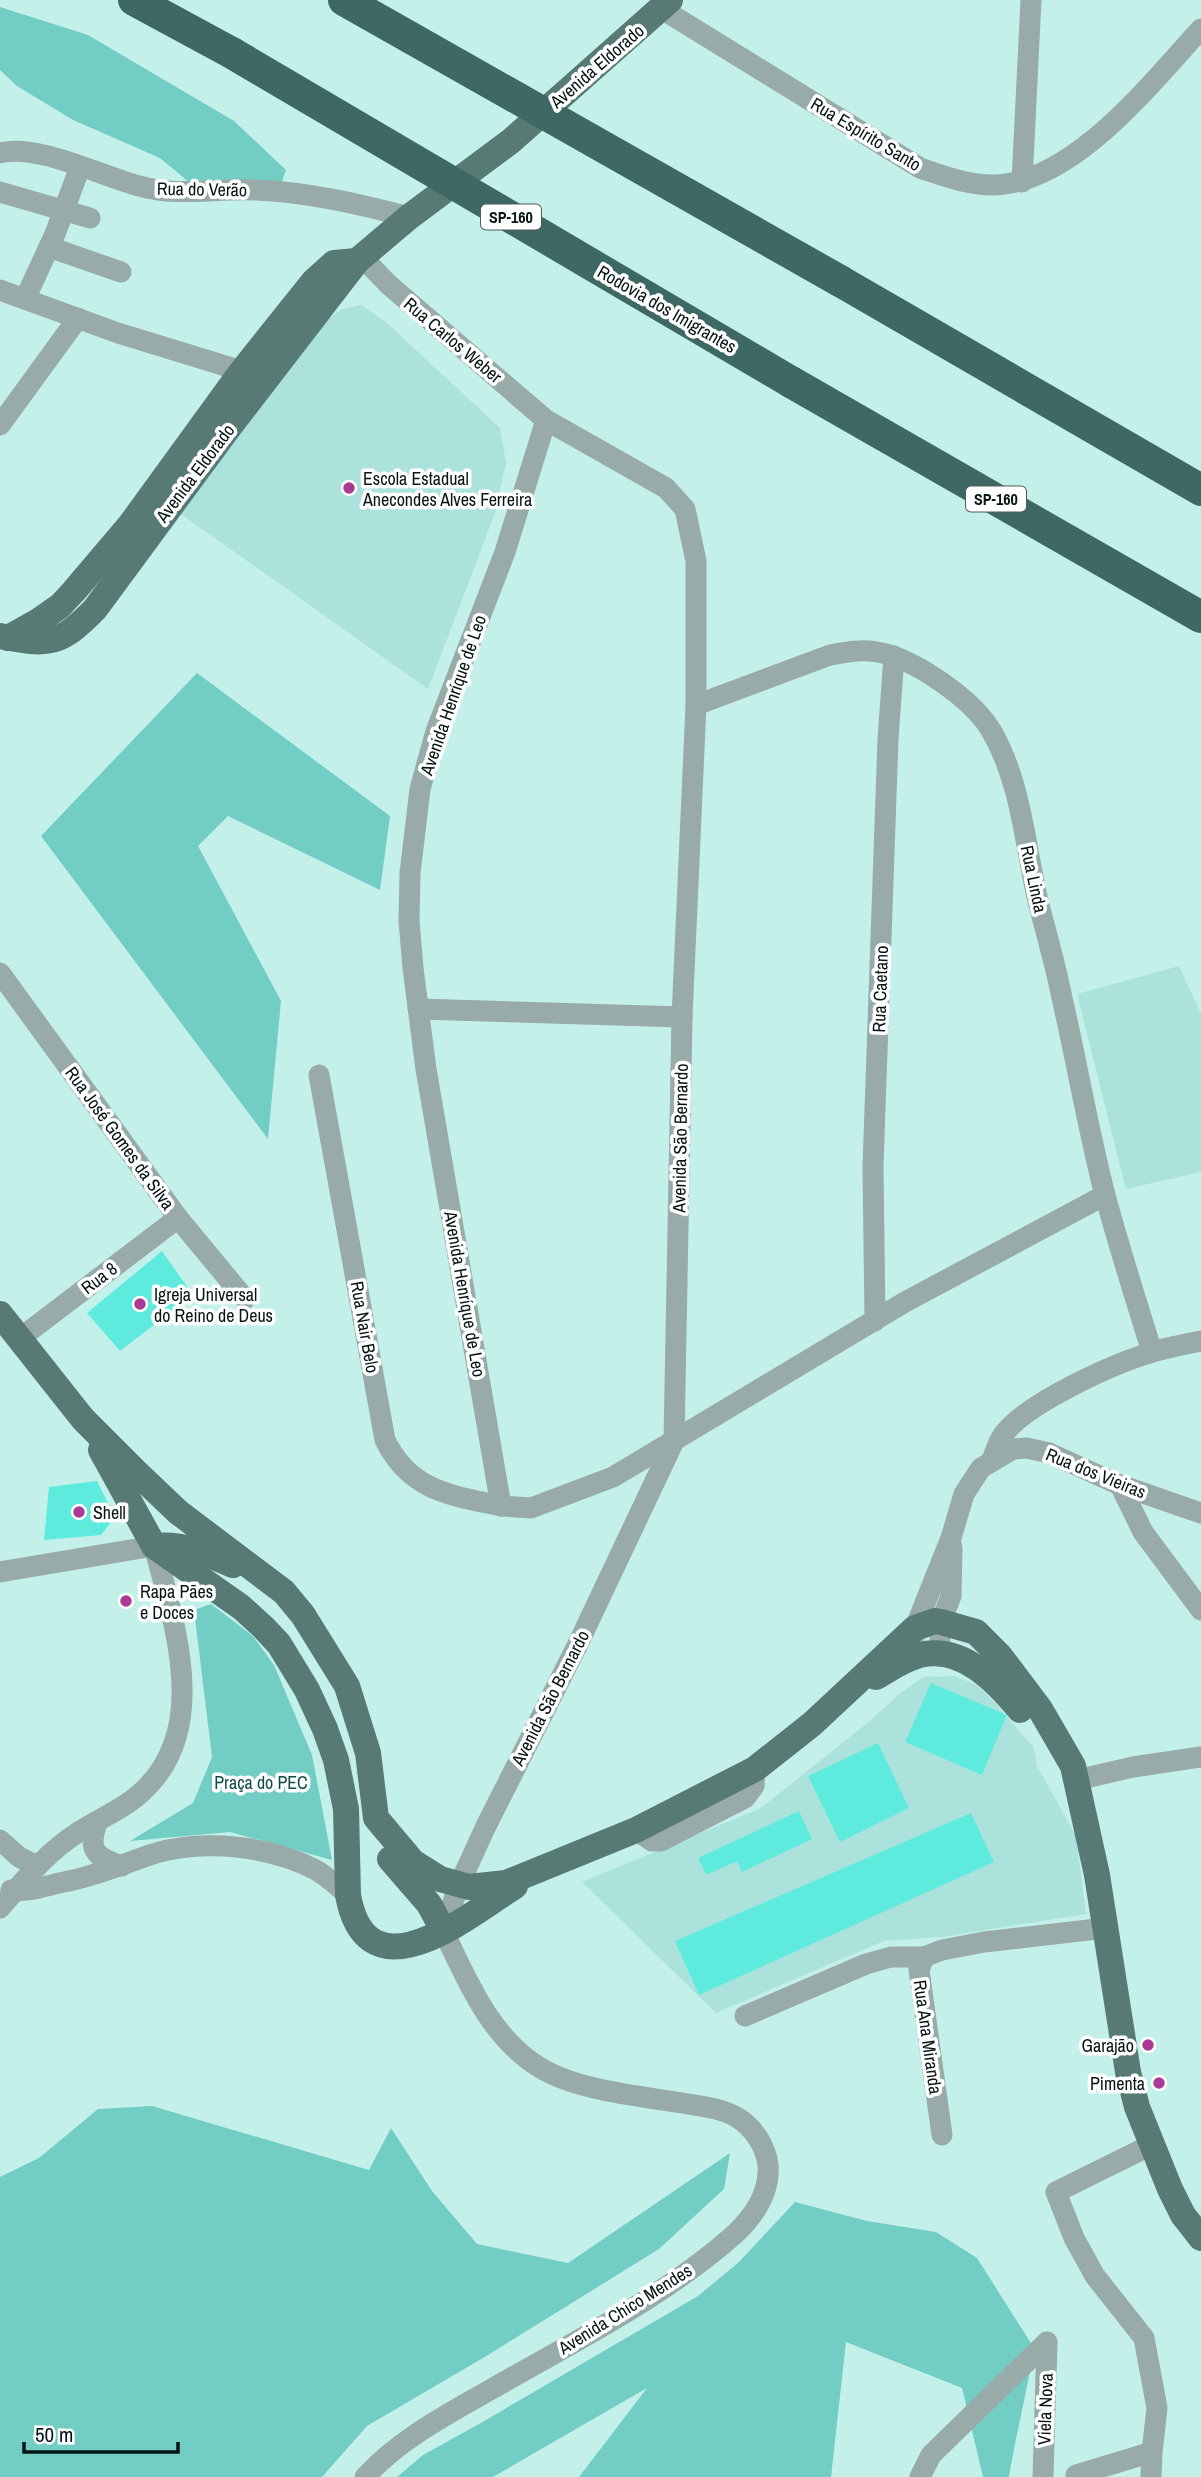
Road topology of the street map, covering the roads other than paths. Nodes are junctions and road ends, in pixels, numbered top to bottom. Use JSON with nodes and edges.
{"nodes":[{"id":1,"x":134,"y":0,"type":"edge"},
{"id":2,"x":344,"y":0,"type":"edge"},
{"id":3,"x":1031,"y":0,"type":"edge"},
{"id":4,"x":666,"y":5,"type":"edge"},
{"id":5,"x":1201,"y":29,"type":"edge"},
{"id":6,"x":0,"y":153,"type":"edge"},
{"id":7,"x":80,"y":167,"type":"junction"},
{"id":8,"x":1022,"y":181,"type":"junction"},
{"id":9,"x":0,"y":192,"type":"edge"},
{"id":10,"x":64,"y":211,"type":"junction"},
{"id":11,"x":409,"y":217,"type":"junction"},
{"id":12,"x":90,"y":218,"type":"dead end"},
{"id":13,"x":49,"y":247,"type":"junction"},
{"id":14,"x":359,"y":259,"type":"junction"},
{"id":15,"x":121,"y":272,"type":"dead end"},
{"id":16,"x":0,"y":290,"type":"edge"},
{"id":17,"x":25,"y":299,"type":"junction"},
{"id":18,"x":78,"y":318,"type":"junction"},
{"id":19,"x":252,"y":378,"type":"junction"},
{"id":20,"x":547,"y":420,"type":"junction"},
{"id":21,"x":0,"y":425,"type":"edge"},
{"id":22,"x":1201,"y":490,"type":"edge"},
{"id":23,"x":1201,"y":617,"type":"edge"},
{"id":24,"x":4,"y":637,"type":"edge"},
{"id":25,"x":894,"y":656,"type":"junction"},
{"id":26,"x":696,"y":705,"type":"junction"},
{"id":27,"x":0,"y":973,"type":"edge"},
{"id":28,"x":418,"y":1009,"type":"junction"},
{"id":29,"x":682,"y":1017,"type":"junction"},
{"id":30,"x":319,"y":1075,"type":"dead end"},
{"id":31,"x":1105,"y":1195,"type":"junction"},
{"id":32,"x":178,"y":1218,"type":"junction"},
{"id":33,"x":245,"y":1299,"type":"dead end"},
{"id":34,"x":0,"y":1314,"type":"edge"},
{"id":35,"x":875,"y":1321,"type":"junction"},
{"id":36,"x":19,"y":1339,"type":"junction"},
{"id":37,"x":1201,"y":1340,"type":"edge"},
{"id":38,"x":1152,"y":1352,"type":"junction"},
{"id":39,"x":83,"y":1419,"type":"junction"},
{"id":40,"x":674,"y":1441,"type":"junction"},
{"id":41,"x":992,"y":1460,"type":"junction"},
{"id":42,"x":1120,"y":1485,"type":"junction"},
{"id":43,"x":501,"y":1506,"type":"junction"},
{"id":44,"x":1201,"y":1513,"type":"edge"},
{"id":45,"x":951,"y":1538,"type":"junction"},
{"id":46,"x":154,"y":1546,"type":"junction"},
{"id":47,"x":0,"y":1572,"type":"edge"},
{"id":48,"x":270,"y":1581,"type":"junction"},
{"id":49,"x":1201,"y":1610,"type":"edge"},
{"id":50,"x":941,"y":1622,"type":"junction"},
{"id":51,"x":915,"y":1628,"type":"junction"},
{"id":52,"x":929,"y":1654,"type":"junction"},
{"id":53,"x":848,"y":1691,"type":"junction"},
{"id":54,"x":1201,"y":1757,"type":"edge"},
{"id":55,"x":1077,"y":1780,"type":"junction"},
{"id":56,"x":376,"y":1818,"type":"junction"},
{"id":57,"x":97,"y":1823,"type":"junction"},
{"id":58,"x":0,"y":1840,"type":"edge"},
{"id":59,"x":37,"y":1866,"type":"junction"},
{"id":60,"x":122,"y":1866,"type":"junction"},
{"id":61,"x":544,"y":1868,"type":"junction"},
{"id":62,"x":459,"y":1885,"type":"junction"},
{"id":63,"x":8,"y":1889,"type":"edge"},
{"id":64,"x":348,"y":1895,"type":"junction"},
{"id":65,"x":0,"y":1908,"type":"edge"},
{"id":66,"x":1106,"y":1928,"type":"junction"},
{"id":67,"x":443,"y":1930,"type":"junction"},
{"id":68,"x":923,"y":1957,"type":"junction"},
{"id":69,"x":745,"y":2016,"type":"dead end"},
{"id":70,"x":942,"y":2135,"type":"dead end"},
{"id":71,"x":1151,"y":2145,"type":"junction"},
{"id":72,"x":1201,"y":2238,"type":"edge"},
{"id":73,"x":1152,"y":2452,"type":"junction"},
{"id":74,"x":1076,"y":2475,"type":"dead end"},
{"id":75,"x":365,"y":2477,"type":"edge"},
{"id":76,"x":920,"y":2477,"type":"edge"},
{"id":77,"x":1043,"y":2477,"type":"edge"},
{"id":78,"x":1151,"y":2477,"type":"edge"}],
"edges":[{"from":1,"to":23,"type":"highway","name":"Rodovia dos Imigrantes","number":"SP-160","bridge":true},
{"from":2,"to":22,"type":"highway","bridge":true},
{"from":3,"to":8,"type":"street"},
{"from":4,"to":8,"type":"street","name":"Rua Espírito Santo"},
{"from":4,"to":11,"type":"main road","name":"Avenida Eldorado"},
{"from":5,"to":8,"type":"street","name":"Rua Espírito Santo"},
{"from":6,"to":7,"type":"street","name":"Rua do Verão"},
{"from":7,"to":10,"type":"street"},
{"from":7,"to":11,"type":"street","name":"Rua do Verão"},
{"from":9,"to":10,"type":"street"},
{"from":10,"to":12,"type":"street"},
{"from":10,"to":13,"type":"street"},
{"from":11,"to":14,"type":"main road","name":"Avenida Eldorado"},
{"from":13,"to":15,"type":"street"},
{"from":13,"to":17,"type":"street"},
{"from":14,"to":19,"type":"main road","name":"Avenida Eldorado"},
{"from":14,"to":20,"type":"street","name":"Rua Carlos Weber"},
{"from":16,"to":17,"type":"street"},
{"from":17,"to":18,"type":"street"},
{"from":18,"to":19,"type":"street"},
{"from":18,"to":21,"type":"street"},
{"from":19,"to":24,"type":"main road","name":"Avenida Eldorado"},
{"from":20,"to":26,"type":"street","name":"Avenida São Bernardo"},
{"from":20,"to":28,"type":"street","name":"Avenida Henríque de Leo"},
{"from":25,"to":26,"type":"street","name":"Rua Linda"},
{"from":25,"to":31,"type":"street","name":"Rua Linda"},
{"from":25,"to":35,"type":"street","name":"Rua Caetano"},
{"from":26,"to":29,"type":"street","name":"Avenida São Bernardo"},
{"from":27,"to":32,"type":"street","name":"Rua José Gomes da Silva"},
{"from":28,"to":29,"type":"street"},
{"from":28,"to":43,"type":"street","name":"Avenida Henríque de Leo"},
{"from":29,"to":40,"type":"street","name":"Avenida São Bernardo"},
{"from":30,"to":43,"type":"street","name":"Rua Nair Belo"},
{"from":31,"to":35,"type":"street"},
{"from":31,"to":38,"type":"street","name":"Rua Linda"},
{"from":32,"to":33,"type":"street","name":"Rua José Gomes da Silva"},
{"from":32,"to":36,"type":"street","name":"Rua 8"},
{"from":34,"to":36,"type":"main road"},
{"from":35,"to":40,"type":"street"},
{"from":36,"to":39,"type":"main road"},
{"from":37,"to":38,"type":"street"},
{"from":38,"to":41,"type":"street"},
{"from":39,"to":46,"type":"main road"},
{"from":39,"to":48,"type":"main road"},
{"from":40,"to":43,"type":"street"},
{"from":40,"to":62,"type":"street","name":"Avenida São Bernardo"},
{"from":41,"to":42,"type":"street","name":"Rua dos Vieiras"},
{"from":41,"to":45,"type":"street"},
{"from":42,"to":44,"type":"street","name":"Rua dos Vieiras"},
{"from":42,"to":49,"type":"street"},
{"from":45,"to":50,"type":"street"},
{"from":45,"to":51,"type":"street"},
{"from":46,"to":47,"type":"street"},
{"from":46,"to":48,"type":"main road"},
{"from":46,"to":57,"type":"street"},
{"from":46,"to":64,"type":"main road"},
{"from":48,"to":56,"type":"main road"},
{"from":50,"to":51,"type":"main road"},
{"from":50,"to":52,"type":"street"},
{"from":50,"to":55,"type":"main road"},
{"from":51,"to":52,"type":"street"},
{"from":51,"to":53,"type":"main road"},
{"from":52,"to":53,"type":"main road"},
{"from":52,"to":55,"type":"main road"},
{"from":53,"to":61,"type":"main road"},
{"from":54,"to":55,"type":"street"},
{"from":55,"to":66,"type":"main road"},
{"from":56,"to":62,"type":"main road"},
{"from":56,"to":67,"type":"main road"},
{"from":57,"to":59,"type":"street"},
{"from":57,"to":60,"type":"street"},
{"from":58,"to":59,"type":"street"},
{"from":59,"to":63,"type":"street"},
{"from":60,"to":63,"type":"street"},
{"from":60,"to":64,"type":"street"},
{"from":61,"to":62,"type":"main road"},
{"from":61,"to":67,"type":"main road"},
{"from":62,"to":67,"type":"street","name":"Avenida São Bernardo"},
{"from":63,"to":65,"type":"street"},
{"from":64,"to":67,"type":"main road"},
{"from":66,"to":68,"type":"street","name":"Rua Ana Miranda"},
{"from":66,"to":71,"type":"main road"},
{"from":67,"to":75,"type":"street","name":"Avenida Chico Mendes"},
{"from":68,"to":69,"type":"street"},
{"from":68,"to":70,"type":"street","name":"Rua Ana Miranda"},
{"from":71,"to":72,"type":"main road"},
{"from":71,"to":73,"type":"street"},
{"from":73,"to":74,"type":"street"},
{"from":73,"to":78,"type":"street"},
{"from":76,"to":77,"type":"street","name":"Viela Nova"}]}
